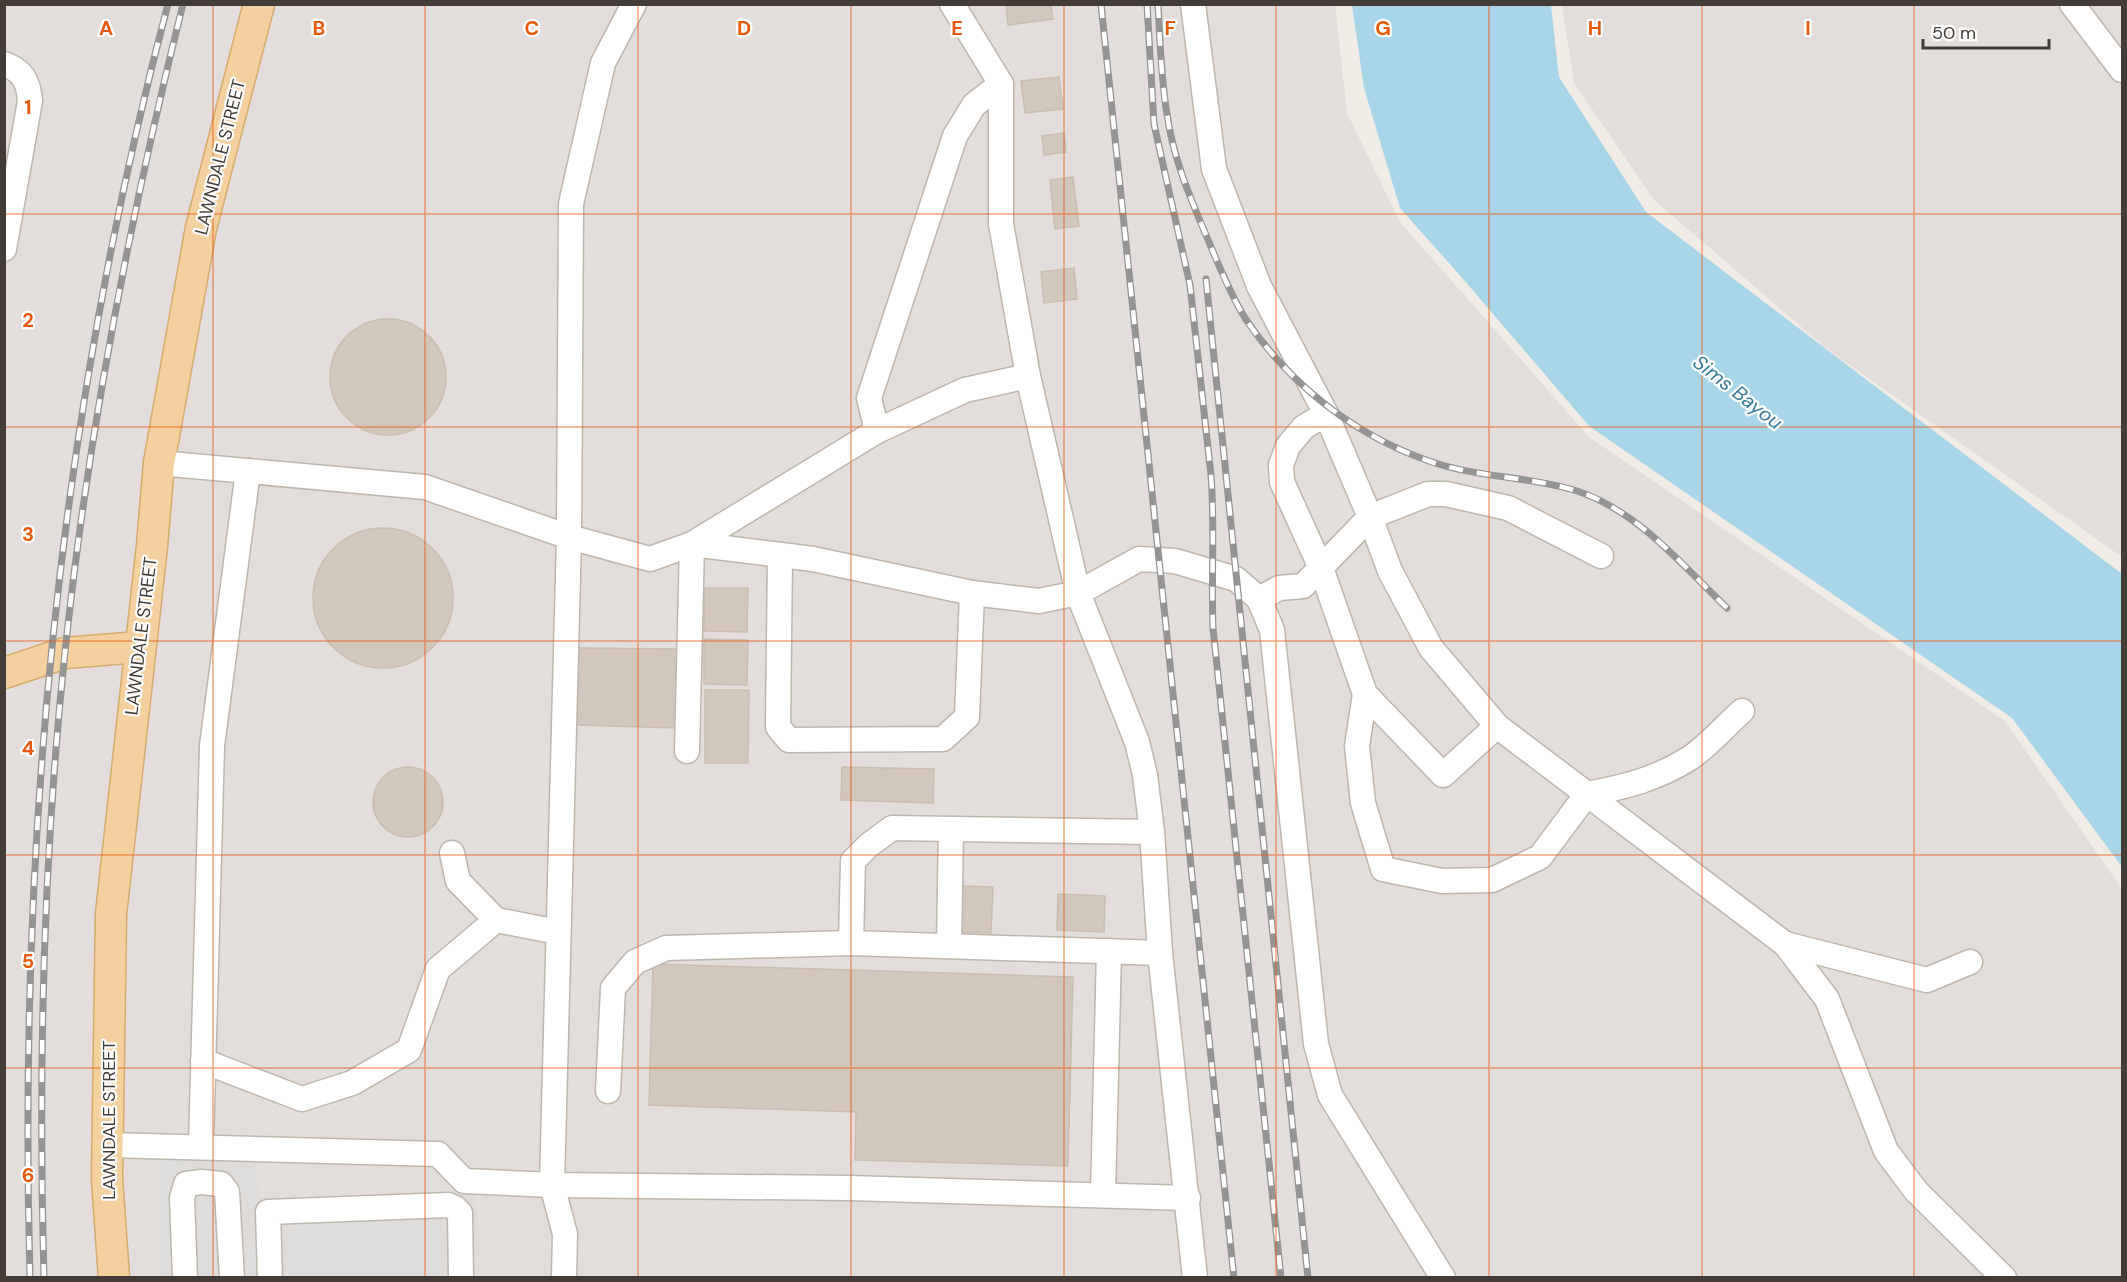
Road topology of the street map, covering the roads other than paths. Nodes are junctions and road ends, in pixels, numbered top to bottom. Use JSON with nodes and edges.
{"nodes":[{"id":1,"x":259,"y":4,"type":"edge"},
{"id":2,"x":634,"y":4,"type":"edge"},
{"id":3,"x":952,"y":4,"type":"edge"},
{"id":4,"x":1193,"y":4,"type":"edge"},
{"id":5,"x":2072,"y":4,"type":"edge"},
{"id":6,"x":4,"y":64,"type":"edge"},
{"id":7,"x":2122,"y":70,"type":"edge"},
{"id":8,"x":1001,"y":84,"type":"junction"},
{"id":9,"x":4,"y":249,"type":"edge"},
{"id":10,"x":1028,"y":376,"type":"junction"},
{"id":11,"x":1326,"y":414,"type":"junction"},
{"id":12,"x":877,"y":431,"type":"junction"},
{"id":13,"x":159,"y":463,"type":"junction"},
{"id":14,"x":248,"y":471,"type":"junction"},
{"id":15,"x":1370,"y":517,"type":"junction"},
{"id":16,"x":569,"y":537,"type":"junction"},
{"id":17,"x":692,"y":544,"type":"junction"},
{"id":18,"x":780,"y":555,"type":"junction"},
{"id":19,"x":1601,"y":556,"type":"dead end"},
{"id":20,"x":1321,"y":568,"type":"junction"},
{"id":21,"x":972,"y":593,"type":"junction"},
{"id":22,"x":1078,"y":593,"type":"junction"},
{"id":23,"x":1259,"y":599,"type":"junction"},
{"id":24,"x":139,"y":647,"type":"junction"},
{"id":25,"x":4,"y":673,"type":"edge"},
{"id":26,"x":1365,"y":694,"type":"junction"},
{"id":27,"x":1742,"y":711,"type":"dead end"},
{"id":28,"x":1497,"y":726,"type":"junction"},
{"id":29,"x":687,"y":751,"type":"dead end"},
{"id":30,"x":1587,"y":794,"type":"junction"},
{"id":31,"x":951,"y":829,"type":"junction"},
{"id":32,"x":1152,"y":832,"type":"junction"},
{"id":33,"x":452,"y":853,"type":"dead end"},
{"id":34,"x":495,"y":920,"type":"junction"},
{"id":35,"x":558,"y":932,"type":"junction"},
{"id":36,"x":851,"y":943,"type":"junction"},
{"id":37,"x":1785,"y":944,"type":"junction"},
{"id":38,"x":949,"y":946,"type":"junction"},
{"id":39,"x":1109,"y":951,"type":"junction"},
{"id":40,"x":1160,"y":953,"type":"junction"},
{"id":41,"x":1970,"y":962,"type":"dead end"},
{"id":42,"x":203,"y":1060,"type":"junction"},
{"id":43,"x":608,"y":1091,"type":"dead end"},
{"id":44,"x":108,"y":1145,"type":"junction"},
{"id":45,"x":201,"y":1146,"type":"junction"},
{"id":46,"x":552,"y":1185,"type":"junction"},
{"id":47,"x":1103,"y":1195,"type":"junction"},
{"id":48,"x":1188,"y":1198,"type":"junction"},
{"id":49,"x":114,"y":1278,"type":"edge"},
{"id":50,"x":185,"y":1278,"type":"edge"},
{"id":51,"x":232,"y":1278,"type":"edge"},
{"id":52,"x":270,"y":1278,"type":"edge"},
{"id":53,"x":461,"y":1278,"type":"edge"},
{"id":54,"x":564,"y":1278,"type":"edge"},
{"id":55,"x":1196,"y":1278,"type":"edge"},
{"id":56,"x":1443,"y":1278,"type":"edge"},
{"id":57,"x":2004,"y":1278,"type":"edge"}],
"edges":[{"from":1,"to":13,"type":"main road","name":"LAWNDALE STREET"},
{"from":2,"to":16,"type":"lane"},
{"from":3,"to":8,"type":"lane"},
{"from":4,"to":11,"type":"lane"},
{"from":5,"to":7,"type":"lane"},
{"from":6,"to":9,"type":"lane"},
{"from":8,"to":10,"type":"lane"},
{"from":8,"to":12,"type":"lane"},
{"from":10,"to":12,"type":"lane"},
{"from":10,"to":22,"type":"lane"},
{"from":11,"to":15,"type":"lane"},
{"from":11,"to":20,"type":"lane"},
{"from":12,"to":17,"type":"lane"},
{"from":13,"to":14,"type":"lane"},
{"from":13,"to":24,"type":"main road","name":"LAWNDALE STREET"},
{"from":14,"to":16,"type":"lane"},
{"from":14,"to":42,"type":"lane"},
{"from":15,"to":19,"type":"lane"},
{"from":15,"to":20,"type":"lane"},
{"from":15,"to":28,"type":"lane"},
{"from":16,"to":17,"type":"lane"},
{"from":16,"to":35,"type":"lane"},
{"from":17,"to":18,"type":"lane"},
{"from":17,"to":29,"type":"lane"},
{"from":18,"to":21,"type":"lane"},
{"from":18,"to":21,"type":"lane"},
{"from":20,"to":23,"type":"lane"},
{"from":20,"to":26,"type":"lane"},
{"from":21,"to":22,"type":"lane"},
{"from":22,"to":23,"type":"lane"},
{"from":22,"to":32,"type":"lane"},
{"from":23,"to":56,"type":"lane"},
{"from":24,"to":25,"type":"main road"},
{"from":24,"to":44,"type":"main road","name":"LAWNDALE STREET"},
{"from":26,"to":28,"type":"lane"},
{"from":26,"to":30,"type":"lane"},
{"from":27,"to":30,"type":"lane"},
{"from":28,"to":30,"type":"lane"},
{"from":30,"to":37,"type":"lane"},
{"from":31,"to":32,"type":"lane"},
{"from":31,"to":36,"type":"lane"},
{"from":31,"to":38,"type":"lane"},
{"from":32,"to":40,"type":"lane"},
{"from":33,"to":34,"type":"lane"},
{"from":34,"to":35,"type":"lane"},
{"from":34,"to":42,"type":"lane"},
{"from":35,"to":46,"type":"lane"},
{"from":36,"to":38,"type":"lane"},
{"from":36,"to":43,"type":"lane"},
{"from":37,"to":41,"type":"lane"},
{"from":37,"to":57,"type":"lane"},
{"from":38,"to":39,"type":"lane"},
{"from":39,"to":40,"type":"lane"},
{"from":39,"to":47,"type":"lane"},
{"from":40,"to":48,"type":"lane"},
{"from":42,"to":45,"type":"lane"},
{"from":44,"to":45,"type":"lane"},
{"from":44,"to":49,"type":"main road","name":"LAWNDALE STREET"},
{"from":45,"to":46,"type":"lane"},
{"from":46,"to":47,"type":"lane"},
{"from":46,"to":54,"type":"lane"},
{"from":47,"to":48,"type":"lane"},
{"from":48,"to":55,"type":"lane"},
{"from":50,"to":51,"type":"lane"},
{"from":52,"to":53,"type":"lane"}]}
